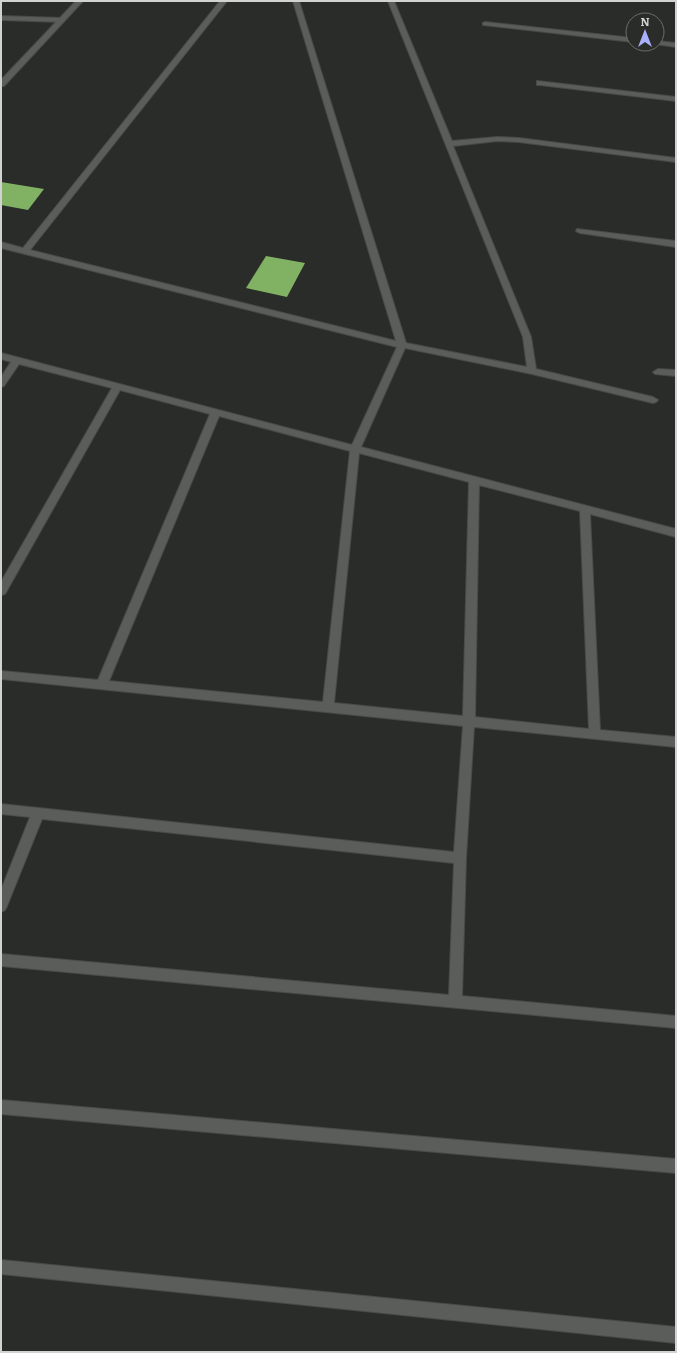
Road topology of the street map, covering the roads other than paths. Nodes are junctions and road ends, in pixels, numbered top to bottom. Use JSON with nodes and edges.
{"nodes":[{"id":1,"x":80,"y":1,"type":"edge"},
{"id":2,"x":224,"y":1,"type":"edge"},
{"id":3,"x":296,"y":1,"type":"edge"},
{"id":4,"x":391,"y":1,"type":"edge"},
{"id":5,"x":1,"y":18,"type":"edge"},
{"id":6,"x":62,"y":20,"type":"junction"},
{"id":7,"x":485,"y":24,"type":"dead end"},
{"id":8,"x":625,"y":39,"type":"edge"},
{"id":9,"x":665,"y":44,"type":"edge"},
{"id":10,"x":676,"y":45,"type":"edge"},
{"id":11,"x":540,"y":83,"type":"dead end"},
{"id":12,"x":1,"y":84,"type":"edge"},
{"id":13,"x":676,"y":99,"type":"edge"},
{"id":14,"x":449,"y":144,"type":"junction"},
{"id":15,"x":676,"y":160,"type":"edge"},
{"id":16,"x":580,"y":231,"type":"dead end"},
{"id":17,"x":676,"y":244,"type":"edge"},
{"id":18,"x":1,"y":245,"type":"edge"},
{"id":19,"x":25,"y":250,"type":"junction"},
{"id":20,"x":402,"y":345,"type":"junction"},
{"id":21,"x":1,"y":356,"type":"edge"},
{"id":22,"x":17,"y":360,"type":"junction"},
{"id":23,"x":532,"y":371,"type":"junction"},
{"id":24,"x":658,"y":372,"type":"dead end"},
{"id":25,"x":676,"y":373,"type":"edge"},
{"id":26,"x":1,"y":384,"type":"edge"},
{"id":27,"x":118,"y":386,"type":"junction"},
{"id":28,"x":653,"y":400,"type":"dead end"},
{"id":29,"x":216,"y":412,"type":"junction"},
{"id":30,"x":355,"y":449,"type":"junction"},
{"id":31,"x":474,"y":480,"type":"junction"},
{"id":32,"x":586,"y":509,"type":"junction"},
{"id":33,"x":676,"y":533,"type":"edge"},
{"id":34,"x":1,"y":591,"type":"edge"},
{"id":35,"x":1,"y":675,"type":"edge"},
{"id":36,"x":102,"y":685,"type":"junction"},
{"id":37,"x":328,"y":708,"type":"junction"},
{"id":38,"x":469,"y":721,"type":"junction"},
{"id":39,"x":595,"y":734,"type":"junction"},
{"id":40,"x":676,"y":742,"type":"edge"},
{"id":41,"x":1,"y":809,"type":"edge"},
{"id":42,"x":38,"y":813,"type":"junction"},
{"id":43,"x":460,"y":858,"type":"junction"},
{"id":44,"x":1,"y":906,"type":"edge"},
{"id":45,"x":1,"y":960,"type":"edge"},
{"id":46,"x":455,"y":1002,"type":"junction"},
{"id":47,"x":676,"y":1022,"type":"edge"},
{"id":48,"x":1,"y":1107,"type":"edge"},
{"id":49,"x":676,"y":1166,"type":"edge"},
{"id":50,"x":1,"y":1267,"type":"edge"},
{"id":51,"x":676,"y":1335,"type":"edge"}],
"edges":[{"from":1,"to":6,"type":"street"},
{"from":2,"to":19,"type":"street"},
{"from":3,"to":20,"type":"street"},
{"from":4,"to":14,"type":"street"},
{"from":5,"to":6,"type":"street"},
{"from":6,"to":12,"type":"street"},
{"from":7,"to":8,"type":"street"},
{"from":9,"to":10,"type":"street"},
{"from":11,"to":13,"type":"street"},
{"from":14,"to":15,"type":"street"},
{"from":14,"to":23,"type":"street"},
{"from":16,"to":17,"type":"street"},
{"from":18,"to":19,"type":"street"},
{"from":19,"to":20,"type":"street"},
{"from":20,"to":23,"type":"street"},
{"from":20,"to":30,"type":"street"},
{"from":21,"to":22,"type":"street"},
{"from":22,"to":26,"type":"street"},
{"from":22,"to":27,"type":"street"},
{"from":23,"to":28,"type":"street"},
{"from":24,"to":25,"type":"street"},
{"from":27,"to":29,"type":"street"},
{"from":27,"to":34,"type":"street"},
{"from":29,"to":30,"type":"street"},
{"from":29,"to":36,"type":"street"},
{"from":30,"to":31,"type":"street"},
{"from":30,"to":37,"type":"street"},
{"from":31,"to":32,"type":"street"},
{"from":31,"to":38,"type":"street"},
{"from":32,"to":33,"type":"street"},
{"from":32,"to":39,"type":"street"},
{"from":35,"to":36,"type":"street"},
{"from":36,"to":37,"type":"street"},
{"from":37,"to":38,"type":"street"},
{"from":38,"to":39,"type":"street"},
{"from":38,"to":43,"type":"street"},
{"from":39,"to":40,"type":"street"},
{"from":41,"to":42,"type":"street"},
{"from":42,"to":43,"type":"street"},
{"from":42,"to":44,"type":"street"},
{"from":43,"to":46,"type":"street"},
{"from":45,"to":46,"type":"street"},
{"from":46,"to":47,"type":"street"},
{"from":48,"to":49,"type":"street"},
{"from":50,"to":51,"type":"street"}]}
